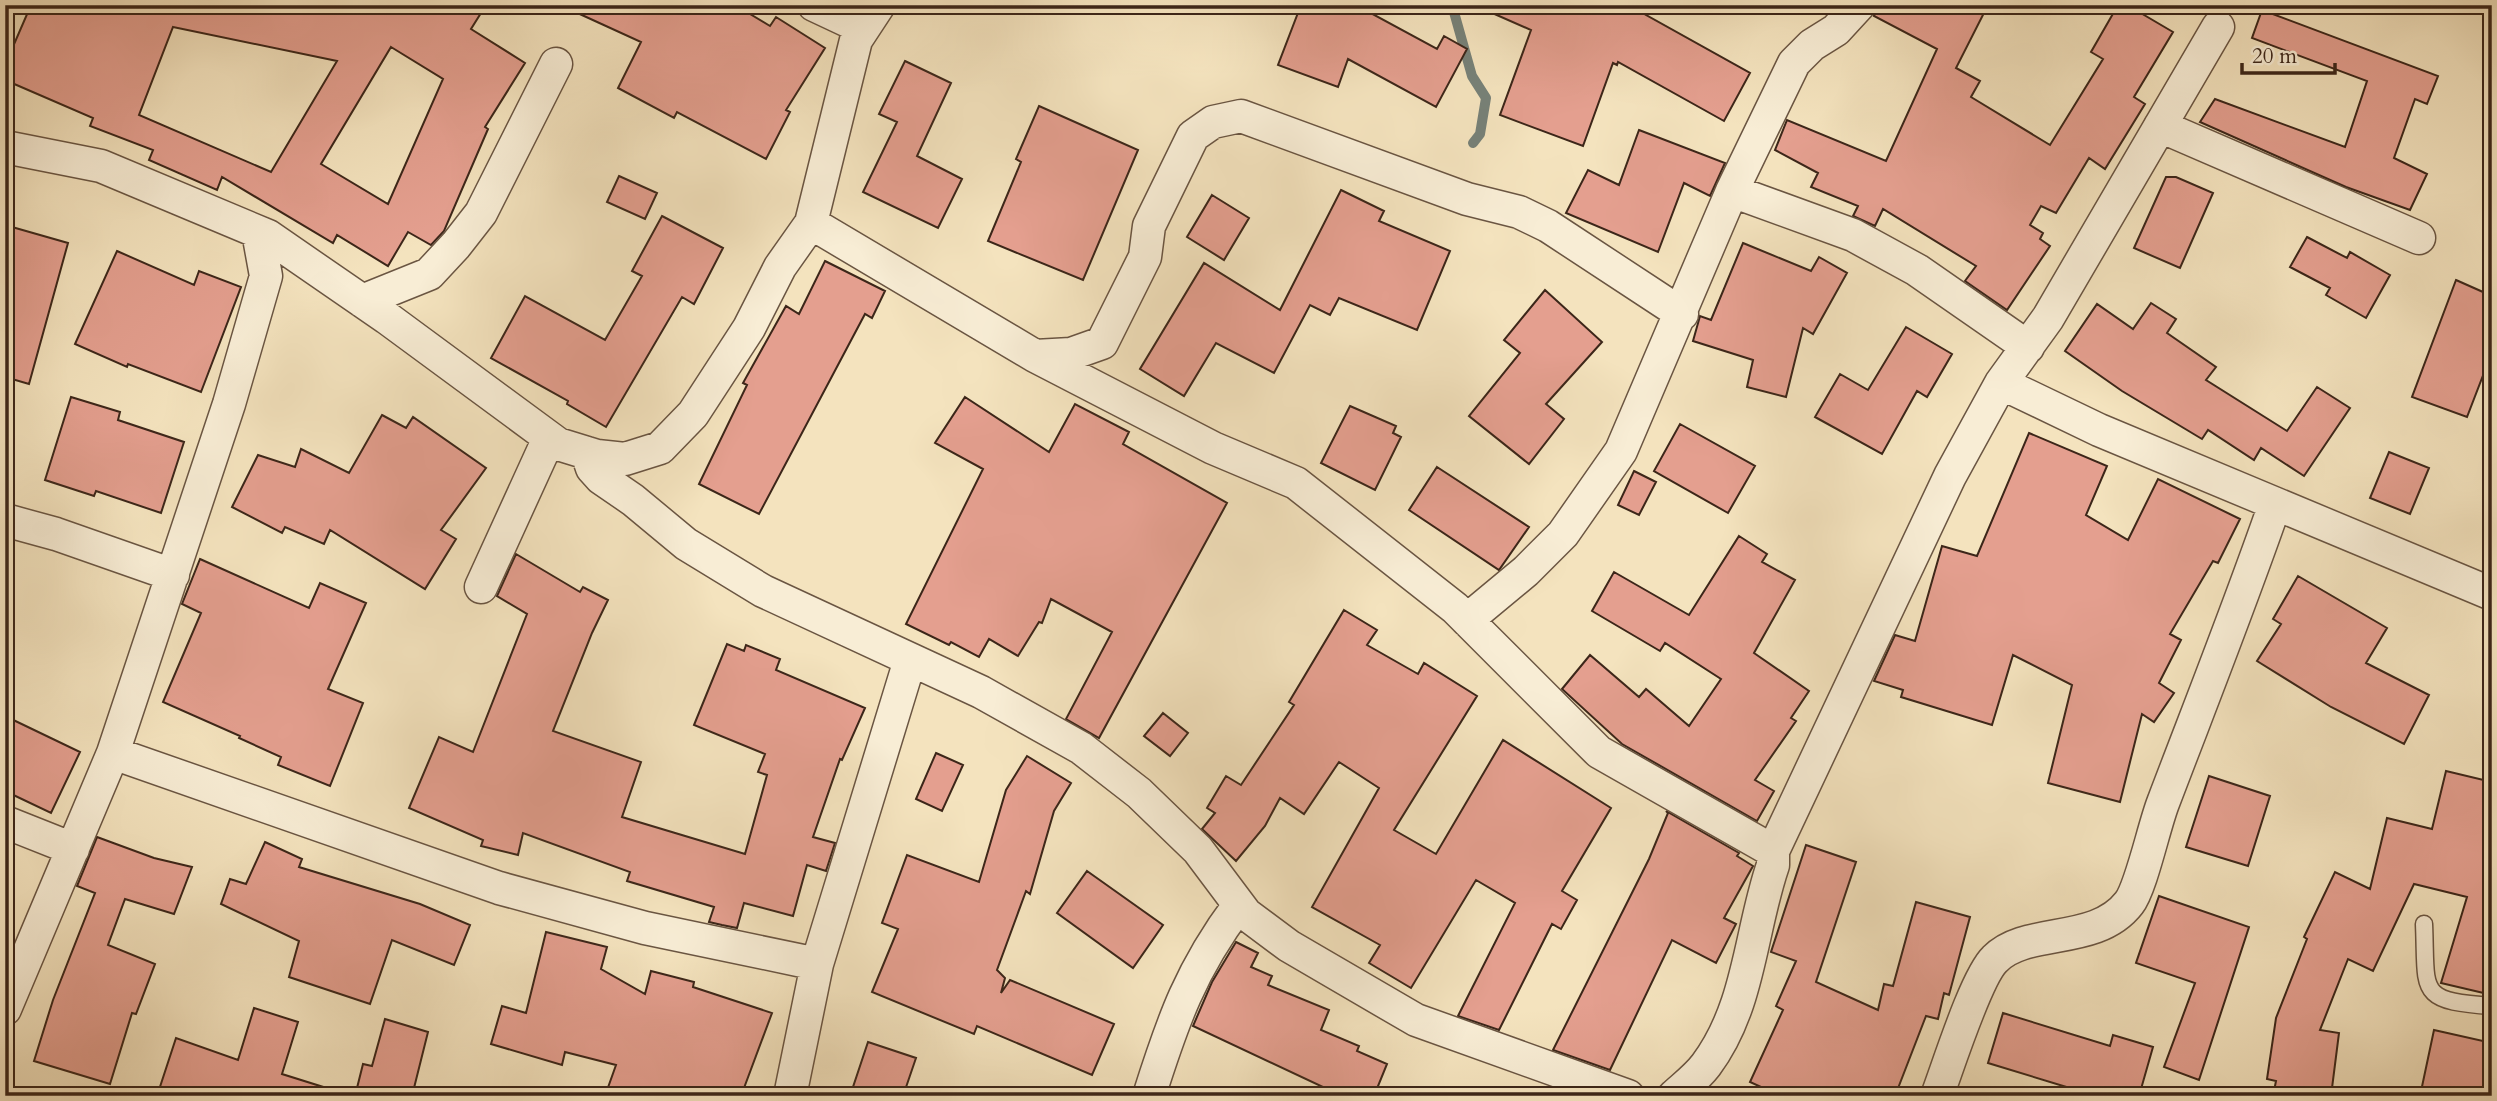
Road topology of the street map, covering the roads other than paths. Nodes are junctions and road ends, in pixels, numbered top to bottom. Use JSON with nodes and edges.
{"nodes":[{"id":1,"x":814,"y":5,"type":"edge"},
{"id":2,"x":1859,"y":5,"type":"edge"},
{"id":3,"x":871,"y":17,"type":"edge"},
{"id":4,"x":2218,"y":27,"type":"dead end"},
{"id":5,"x":556,"y":64,"type":"dead end"},
{"id":6,"x":2160,"y":126,"type":"junction"},
{"id":7,"x":5,"y":147,"type":"edge"},
{"id":8,"x":1732,"y":191,"type":"junction"},
{"id":9,"x":811,"y":223,"type":"junction"},
{"id":10,"x":258,"y":232,"type":"junction"},
{"id":11,"x":2419,"y":238,"type":"dead end"},
{"id":12,"x":294,"y":254,"type":"junction"},
{"id":13,"x":266,"y":276,"type":"junction"},
{"id":14,"x":362,"y":301,"type":"junction"},
{"id":15,"x":1682,"y":314,"type":"junction"},
{"id":16,"x":2028,"y":346,"type":"junction"},
{"id":17,"x":1035,"y":356,"type":"junction"},
{"id":18,"x":2001,"y":383,"type":"junction"},
{"id":19,"x":549,"y":438,"type":"junction"},
{"id":20,"x":650,"y":451,"type":"junction"},
{"id":21,"x":587,"y":453,"type":"junction"},
{"id":22,"x":634,"y":500,"type":"junction"},
{"id":23,"x":2275,"y":504,"type":"junction"},
{"id":24,"x":5,"y":520,"type":"edge"},
{"id":25,"x":173,"y":575,"type":"junction"},
{"id":26,"x":481,"y":587,"type":"dead end"},
{"id":27,"x":2492,"y":594,"type":"edge"},
{"id":28,"x":1467,"y":620,"type":"junction"},
{"id":29,"x":910,"y":660,"type":"junction"},
{"id":30,"x":113,"y":752,"type":"junction"},
{"id":31,"x":5,"y":822,"type":"edge"},
{"id":32,"x":73,"y":849,"type":"junction"},
{"id":33,"x":1773,"y":850,"type":"junction"},
{"id":34,"x":1239,"y":905,"type":"junction"},
{"id":35,"x":2424,"y":924,"type":"dead end"},
{"id":36,"x":817,"y":964,"type":"junction"},
{"id":37,"x":2492,"y":1006,"type":"edge"},
{"id":38,"x":5,"y":1009,"type":"edge"},
{"id":39,"x":790,"y":1096,"type":"edge"},
{"id":40,"x":1149,"y":1096,"type":"edge"},
{"id":41,"x":1628,"y":1096,"type":"edge"},
{"id":42,"x":1674,"y":1096,"type":"edge"},
{"id":43,"x":1937,"y":1096,"type":"edge"}],
"edges":[{"from":1,"to":3,"type":"street"},
{"from":2,"to":8,"type":"street"},
{"from":3,"to":9,"type":"street"},
{"from":4,"to":6,"type":"street"},
{"from":5,"to":14,"type":"street"},
{"from":6,"to":11,"type":"street"},
{"from":6,"to":16,"type":"street"},
{"from":7,"to":10,"type":"street"},
{"from":8,"to":15,"type":"street"},
{"from":8,"to":16,"type":"street"},
{"from":9,"to":17,"type":"street"},
{"from":9,"to":20,"type":"street"},
{"from":10,"to":12,"type":"street"},
{"from":10,"to":13,"type":"street"},
{"from":12,"to":13,"type":"street"},
{"from":12,"to":14,"type":"street"},
{"from":13,"to":25,"type":"street"},
{"from":14,"to":19,"type":"street"},
{"from":15,"to":17,"type":"street"},
{"from":15,"to":28,"type":"street"},
{"from":16,"to":18,"type":"street"},
{"from":17,"to":28,"type":"street"},
{"from":18,"to":23,"type":"street"},
{"from":18,"to":33,"type":"street"},
{"from":19,"to":21,"type":"street"},
{"from":19,"to":26,"type":"street"},
{"from":20,"to":21,"type":"street"},
{"from":20,"to":22,"type":"street"},
{"from":21,"to":22,"type":"street"},
{"from":22,"to":29,"type":"street"},
{"from":23,"to":27,"type":"street"},
{"from":23,"to":43,"type":"street"},
{"from":24,"to":25,"type":"street"},
{"from":25,"to":30,"type":"street"},
{"from":28,"to":33,"type":"street"},
{"from":29,"to":34,"type":"street"},
{"from":29,"to":36,"type":"street"},
{"from":30,"to":32,"type":"street"},
{"from":30,"to":36,"type":"street"},
{"from":31,"to":32,"type":"street"},
{"from":32,"to":38,"type":"street"},
{"from":33,"to":42,"type":"street"},
{"from":34,"to":40,"type":"street"},
{"from":34,"to":41,"type":"street"},
{"from":35,"to":37,"type":"lane"},
{"from":36,"to":39,"type":"street"}]}
